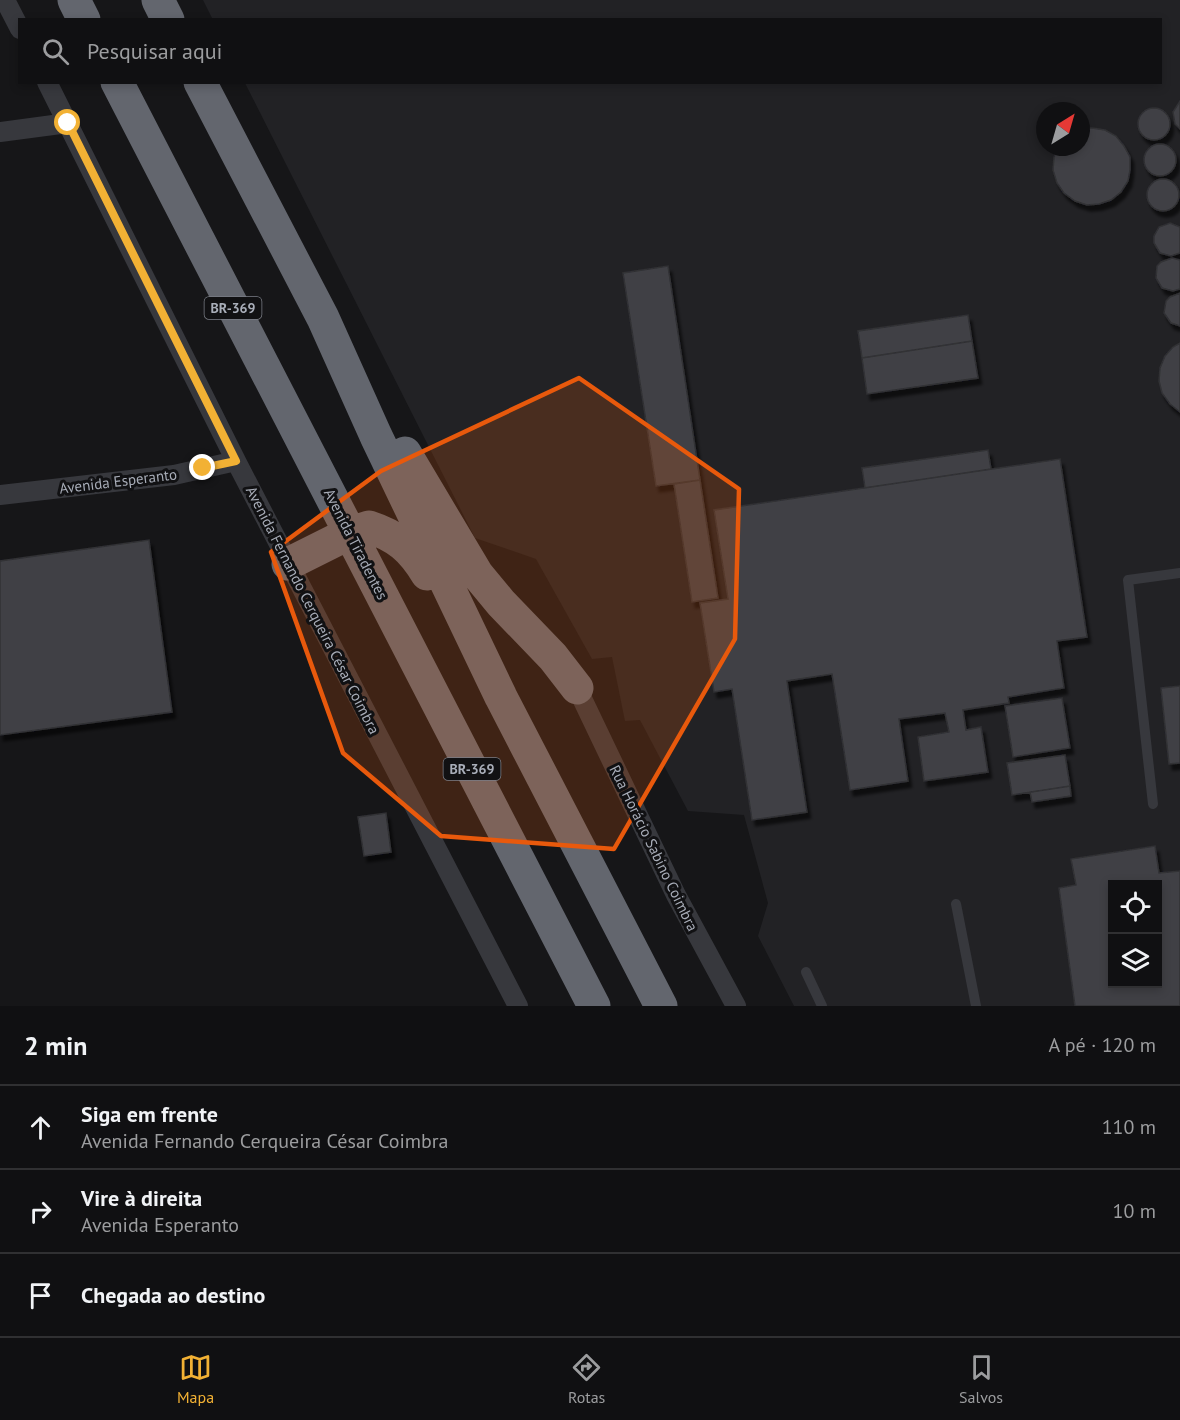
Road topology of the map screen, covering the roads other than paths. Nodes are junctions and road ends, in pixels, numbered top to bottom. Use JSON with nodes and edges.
{"nodes":[{"id":1,"x":5,"y":0,"type":"edge"},
{"id":2,"x":74,"y":0,"type":"edge"},
{"id":3,"x":158,"y":0,"type":"edge"},
{"id":4,"x":83,"y":18,"type":"edge"},
{"id":5,"x":167,"y":18,"type":"edge"},
{"id":6,"x":18,"y":25,"type":"edge"},
{"id":7,"x":48,"y":84,"type":"edge"},
{"id":8,"x":118,"y":84,"type":"edge"},
{"id":9,"x":201,"y":84,"type":"edge"},
{"id":10,"x":68,"y":123,"type":"junction"},
{"id":11,"x":0,"y":132,"type":"edge"},
{"id":12,"x":342,"y":358,"type":"junction"},
{"id":13,"x":236,"y":461,"type":"junction"},
{"id":14,"x":0,"y":495,"type":"edge"},
{"id":15,"x":350,"y":533,"type":"junction"},
{"id":16,"x":288,"y":564,"type":"junction"},
{"id":17,"x":1180,"y":573,"type":"edge"},
{"id":18,"x":577,"y":688,"type":"joint"},
{"id":19,"x":501,"y":697,"type":"junction"},
{"id":20,"x":1153,"y":804,"type":"dead end"},
{"id":21,"x":956,"y":904,"type":"dead end"},
{"id":22,"x":806,"y":972,"type":"dead end"},
{"id":23,"x":518,"y":1006,"type":"edge"},
{"id":24,"x":594,"y":1006,"type":"edge"},
{"id":25,"x":661,"y":1006,"type":"edge"},
{"id":26,"x":736,"y":1006,"type":"edge"},
{"id":27,"x":822,"y":1006,"type":"edge"},
{"id":28,"x":976,"y":1006,"type":"edge"}],
"edges":[{"from":1,"to":6,"type":"street"},
{"from":2,"to":4,"type":"highway"},
{"from":3,"to":5,"type":"highway"},
{"from":7,"to":10,"type":"street","name":"Avenida Fernando Cerqueira César Coimbra"},
{"from":8,"to":15,"type":"highway","name":"Avenida Tiradentes","number":"BR-369"},
{"from":9,"to":12,"type":"highway"},
{"from":10,"to":11,"type":"street"},
{"from":10,"to":13,"type":"street","name":"Avenida Fernando Cerqueira César Coimbra"},
{"from":12,"to":18,"type":"highway"},
{"from":12,"to":19,"type":"highway"},
{"from":13,"to":14,"type":"street","name":"Avenida Esperanto"},
{"from":13,"to":16,"type":"street","name":"Avenida Fernando Cerqueira César Coimbra"},
{"from":15,"to":16,"type":"highway"},
{"from":15,"to":19,"type":"highway"},
{"from":15,"to":24,"type":"highway","name":"Avenida Tiradentes","number":"BR-369"},
{"from":16,"to":23,"type":"street","name":"Avenida Fernando Cerqueira César Coimbra"},
{"from":17,"to":20,"type":"lane"},
{"from":18,"to":26,"type":"street","name":"Rua Horácio Sabino Coimbra"},
{"from":19,"to":25,"type":"highway"},
{"from":21,"to":28,"type":"lane"},
{"from":22,"to":27,"type":"lane"}]}
